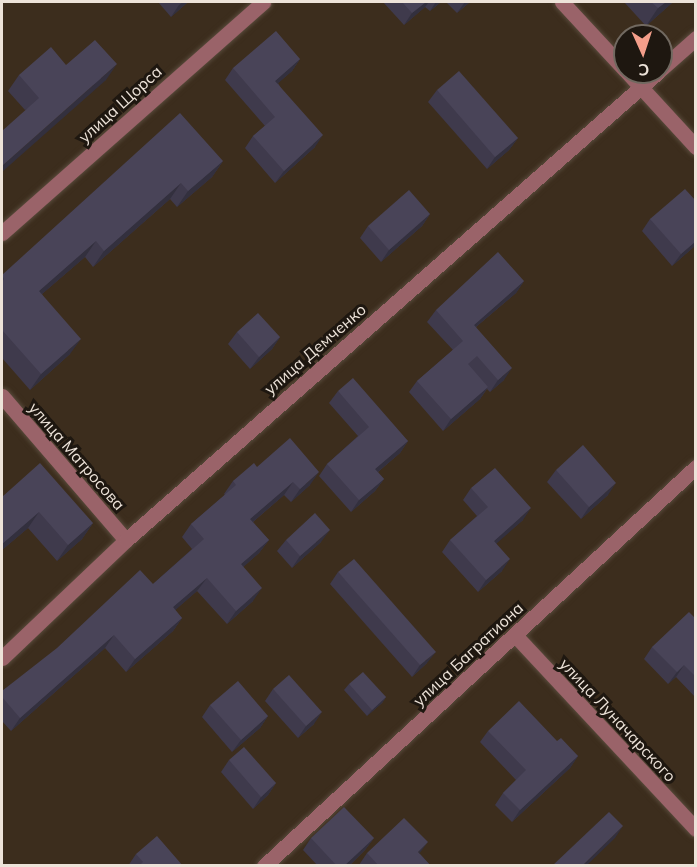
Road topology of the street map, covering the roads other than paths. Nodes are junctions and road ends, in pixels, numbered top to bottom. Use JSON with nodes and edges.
{"nodes":[{"id":1,"x":263,"y":2,"type":"edge"},
{"id":2,"x":562,"y":2,"type":"edge"},
{"id":3,"x":696,"y":38,"type":"edge"},
{"id":4,"x":613,"y":57,"type":"edge"},
{"id":5,"x":673,"y":58,"type":"edge"},
{"id":6,"x":638,"y":84,"type":"edge"},
{"id":7,"x":644,"y":84,"type":"edge"},
{"id":8,"x":641,"y":87,"type":"junction"},
{"id":9,"x":696,"y":147,"type":"edge"},
{"id":10,"x":2,"y":233,"type":"edge"},
{"id":11,"x":2,"y":396,"type":"edge"},
{"id":12,"x":696,"y":467,"type":"edge"},
{"id":13,"x":126,"y":540,"type":"junction"},
{"id":14,"x":515,"y":635,"type":"junction"},
{"id":15,"x":2,"y":658,"type":"edge"},
{"id":16,"x":696,"y":828,"type":"edge"},
{"id":17,"x":272,"y":863,"type":"edge"}],
"edges":[{"from":1,"to":10,"type":"street","name":"улица Щорса"},
{"from":2,"to":4,"type":"street"},
{"from":3,"to":5,"type":"street"},
{"from":6,"to":8,"type":"street"},
{"from":7,"to":8,"type":"street","name":"улица Демченко"},
{"from":8,"to":9,"type":"street"},
{"from":8,"to":13,"type":"street","name":"улица Демченко"},
{"from":11,"to":13,"type":"street","name":"улица Матросова"},
{"from":12,"to":14,"type":"street","name":"улица Багратиона"},
{"from":13,"to":15,"type":"street","name":"улица Демченко"},
{"from":14,"to":16,"type":"street","name":"улица Луначарского"},
{"from":14,"to":17,"type":"street","name":"улица Багратиона"}]}
